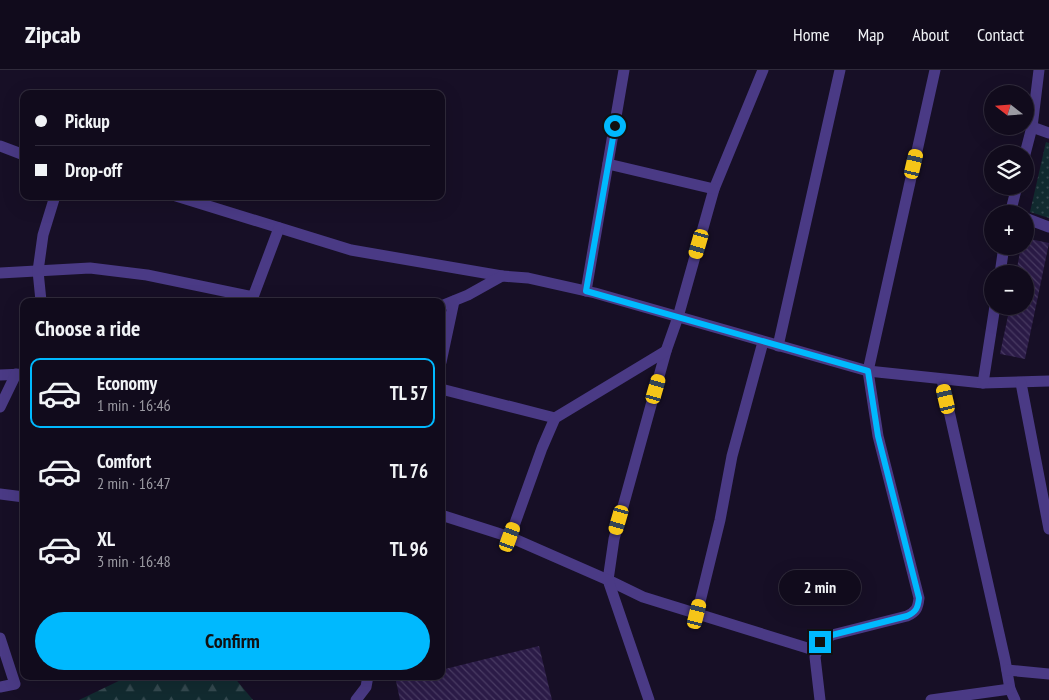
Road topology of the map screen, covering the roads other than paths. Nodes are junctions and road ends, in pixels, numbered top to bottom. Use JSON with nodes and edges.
{"nodes":[{"id":1,"x":624,"y":70,"type":"edge"},
{"id":2,"x":763,"y":70,"type":"edge"},
{"id":3,"x":840,"y":70,"type":"edge"},
{"id":4,"x":935,"y":70,"type":"edge"},
{"id":5,"x":1038,"y":70,"type":"edge"},
{"id":6,"x":1034,"y":108,"type":"edge"},
{"id":7,"x":1034,"y":128,"type":"edge"},
{"id":8,"x":1049,"y":132,"type":"edge"},
{"id":9,"x":0,"y":146,"type":"edge"},
{"id":10,"x":20,"y":154,"type":"edge"},
{"id":11,"x":608,"y":164,"type":"junction"},
{"id":12,"x":714,"y":189,"type":"junction"},
{"id":13,"x":54,"y":200,"type":"edge"},
{"id":14,"x":189,"y":200,"type":"edge"},
{"id":15,"x":1034,"y":222,"type":"edge"},
{"id":16,"x":279,"y":228,"type":"junction"},
{"id":17,"x":1049,"y":228,"type":"edge"},
{"id":18,"x":38,"y":271,"type":"junction"},
{"id":19,"x":0,"y":273,"type":"edge"},
{"id":20,"x":502,"y":276,"type":"junction"},
{"id":21,"x":586,"y":291,"type":"junction"},
{"id":22,"x":41,"y":298,"type":"edge"},
{"id":23,"x":454,"y":301,"type":"junction"},
{"id":24,"x":445,"y":304,"type":"edge"},
{"id":25,"x":994,"y":315,"type":"edge"},
{"id":26,"x":678,"y":317,"type":"junction"},
{"id":27,"x":763,"y":342,"type":"junction"},
{"id":28,"x":445,"y":343,"type":"edge"},
{"id":29,"x":778,"y":346,"type":"junction"},
{"id":30,"x":666,"y":351,"type":"junction"},
{"id":31,"x":868,"y":371,"type":"junction"},
{"id":32,"x":20,"y":374,"type":"edge"},
{"id":33,"x":0,"y":375,"type":"edge"},
{"id":34,"x":942,"y":380,"type":"junction"},
{"id":35,"x":1049,"y":381,"type":"edge"},
{"id":36,"x":983,"y":383,"type":"junction"},
{"id":37,"x":1021,"y":383,"type":"junction"},
{"id":38,"x":445,"y":390,"type":"edge"},
{"id":39,"x":0,"y":407,"type":"edge"},
{"id":40,"x":556,"y":418,"type":"junction"},
{"id":41,"x":0,"y":494,"type":"edge"},
{"id":42,"x":20,"y":496,"type":"edge"},
{"id":43,"x":445,"y":516,"type":"edge"},
{"id":44,"x":1049,"y":529,"type":"edge"},
{"id":45,"x":510,"y":537,"type":"junction"},
{"id":46,"x":608,"y":580,"type":"junction"},
{"id":47,"x":697,"y":614,"type":"junction"},
{"id":48,"x":0,"y":638,"type":"edge"},
{"id":49,"x":817,"y":650,"type":"junction"},
{"id":50,"x":1007,"y":670,"type":"junction"},
{"id":51,"x":1049,"y":674,"type":"edge"},
{"id":52,"x":367,"y":680,"type":"edge"},
{"id":53,"x":0,"y":688,"type":"edge"},
{"id":54,"x":1010,"y":689,"type":"junction"},
{"id":55,"x":356,"y":700,"type":"edge"},
{"id":56,"x":649,"y":700,"type":"edge"},
{"id":57,"x":820,"y":700,"type":"edge"},
{"id":58,"x":931,"y":700,"type":"edge"},
{"id":59,"x":1015,"y":700,"type":"edge"}],
"edges":[{"from":1,"to":11,"type":"street"},
{"from":2,"to":12,"type":"street"},
{"from":3,"to":29,"type":"street"},
{"from":4,"to":31,"type":"street"},
{"from":5,"to":6,"type":"street"},
{"from":7,"to":8,"type":"street"},
{"from":9,"to":10,"type":"street"},
{"from":11,"to":12,"type":"street"},
{"from":11,"to":21,"type":"street"},
{"from":12,"to":26,"type":"street"},
{"from":13,"to":18,"type":"street"},
{"from":14,"to":16,"type":"street"},
{"from":15,"to":17,"type":"street"},
{"from":16,"to":18,"type":"street"},
{"from":16,"to":20,"type":"street"},
{"from":18,"to":19,"type":"street"},
{"from":18,"to":22,"type":"street"},
{"from":20,"to":21,"type":"street"},
{"from":20,"to":23,"type":"street"},
{"from":21,"to":26,"type":"street"},
{"from":23,"to":24,"type":"street"},
{"from":23,"to":28,"type":"street"},
{"from":25,"to":36,"type":"street"},
{"from":26,"to":27,"type":"street"},
{"from":26,"to":30,"type":"street"},
{"from":27,"to":29,"type":"street"},
{"from":27,"to":47,"type":"street"},
{"from":29,"to":31,"type":"street"},
{"from":30,"to":40,"type":"street"},
{"from":30,"to":46,"type":"street"},
{"from":31,"to":34,"type":"street"},
{"from":31,"to":49,"type":"street"},
{"from":32,"to":33,"type":"street"},
{"from":32,"to":39,"type":"street"},
{"from":34,"to":36,"type":"street"},
{"from":34,"to":50,"type":"street"},
{"from":35,"to":37,"type":"street"},
{"from":36,"to":37,"type":"street"},
{"from":37,"to":44,"type":"street"},
{"from":38,"to":40,"type":"street"},
{"from":40,"to":45,"type":"street"},
{"from":41,"to":42,"type":"street"},
{"from":43,"to":45,"type":"street"},
{"from":45,"to":46,"type":"street"},
{"from":46,"to":47,"type":"street"},
{"from":46,"to":56,"type":"street"},
{"from":47,"to":49,"type":"street"},
{"from":48,"to":53,"type":"street"},
{"from":49,"to":57,"type":"street"},
{"from":50,"to":51,"type":"street"},
{"from":50,"to":54,"type":"street"},
{"from":52,"to":55,"type":"street"},
{"from":54,"to":58,"type":"street"},
{"from":54,"to":59,"type":"street"}]}
